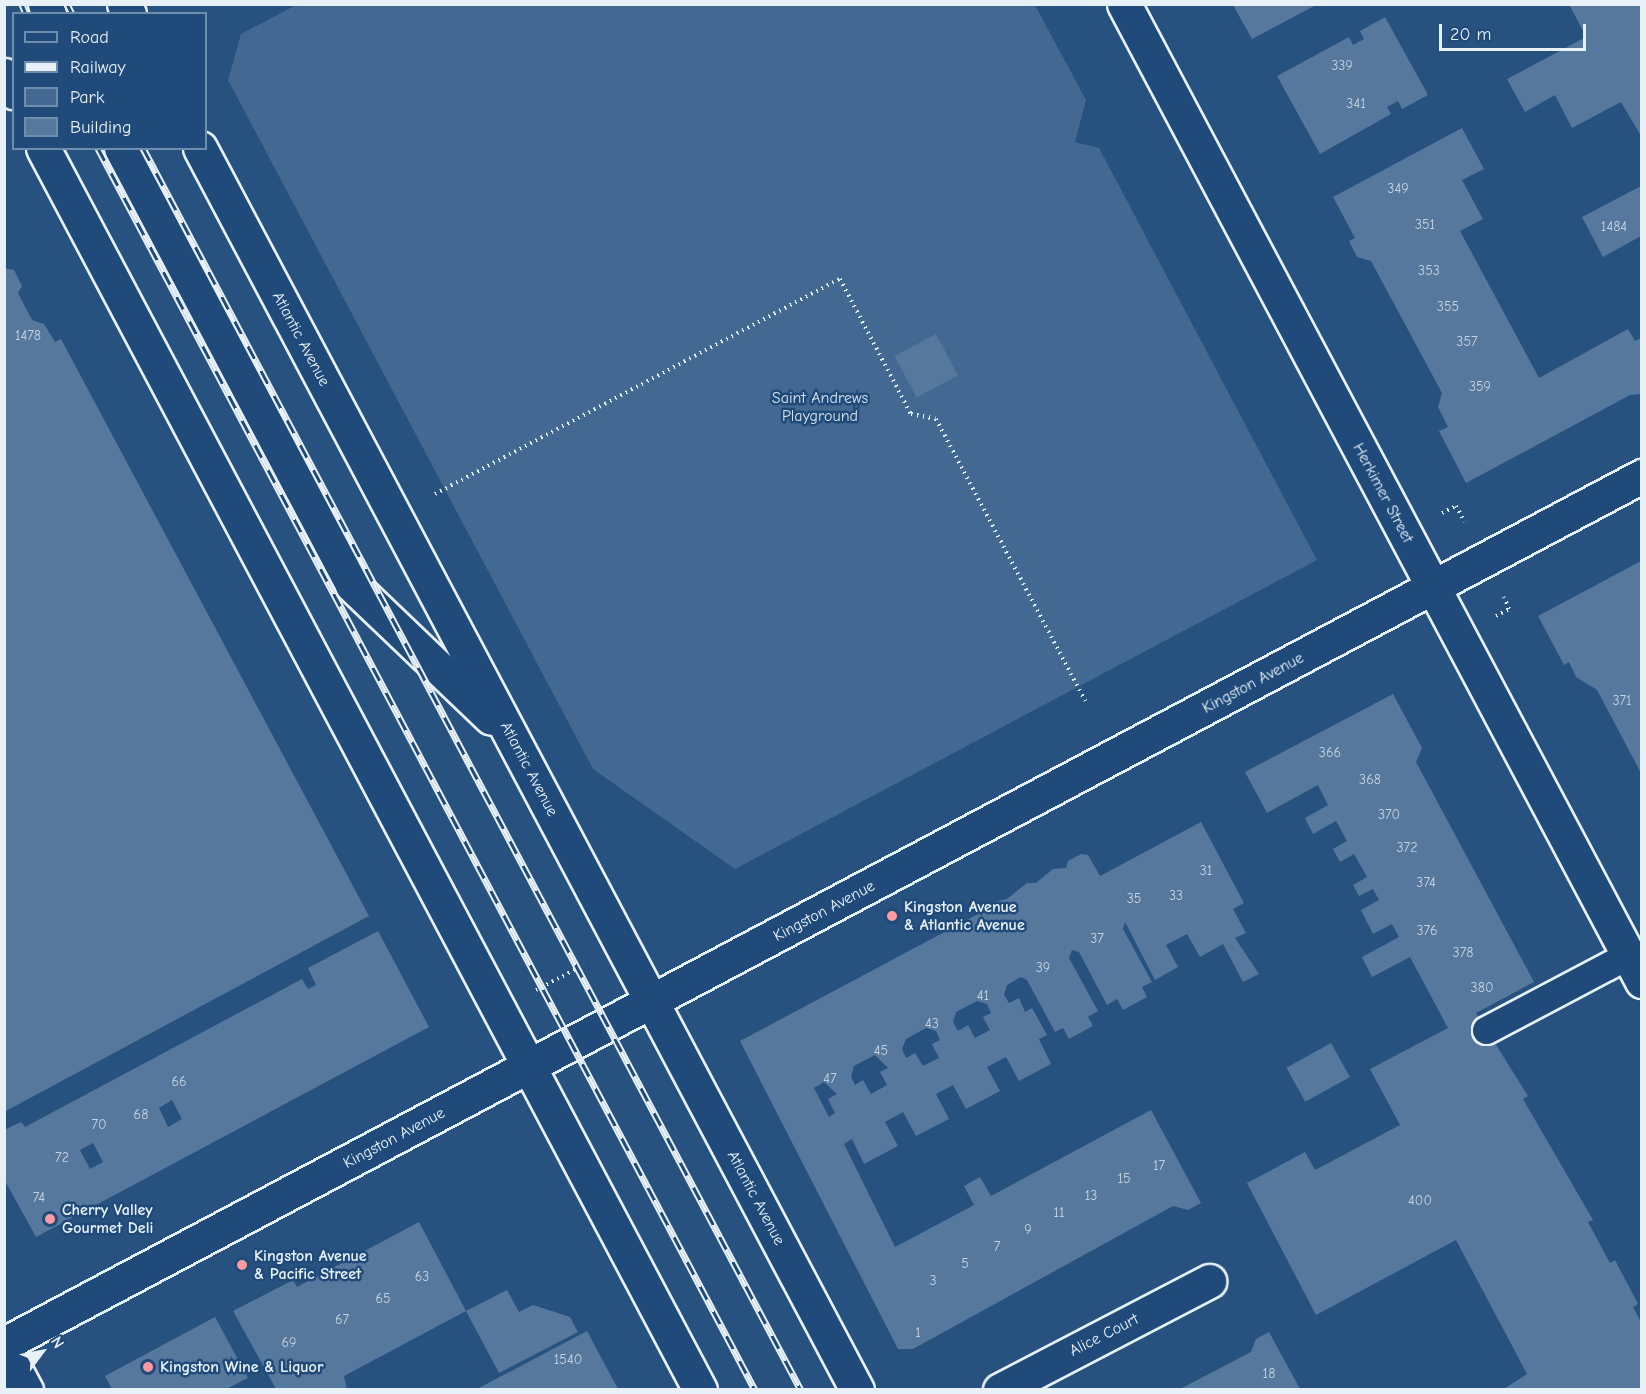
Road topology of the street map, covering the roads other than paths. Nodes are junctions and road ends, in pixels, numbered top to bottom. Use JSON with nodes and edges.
{"nodes":[{"id":1,"x":1124,"y":4,"type":"edge"},
{"id":2,"x":4,"y":75,"type":"edge"},
{"id":3,"x":12,"y":89,"type":"edge"},
{"id":4,"x":44,"y":150,"type":"edge"},
{"id":5,"x":122,"y":150,"type":"edge"},
{"id":6,"x":201,"y":150,"type":"edge"},
{"id":7,"x":1641,"y":476,"type":"edge"},
{"id":8,"x":1432,"y":587,"type":"junction"},
{"id":9,"x":512,"y":738,"type":"junction"},
{"id":10,"x":1635,"y":968,"type":"edge"},
{"id":11,"x":652,"y":1002,"type":"junction"},
{"id":12,"x":1486,"y":1030,"type":"dead end"},
{"id":13,"x":529,"y":1066,"type":"junction"},
{"id":14,"x":1209,"y":1281,"type":"dead end"},
{"id":15,"x":4,"y":1344,"type":"edge"},
{"id":16,"x":4,"y":1349,"type":"edge"},
{"id":17,"x":26,"y":1389,"type":"edge"},
{"id":18,"x":700,"y":1389,"type":"edge"},
{"id":19,"x":857,"y":1389,"type":"edge"},
{"id":20,"x":1000,"y":1389,"type":"edge"}],
"edges":[{"from":1,"to":8,"type":"main road","name":"Herkimer Street"},
{"from":2,"to":3,"type":"main road"},
{"from":4,"to":13,"type":"main road"},
{"from":5,"to":9,"type":"main road"},
{"from":6,"to":9,"type":"main road","name":"Atlantic Avenue"},
{"from":7,"to":8,"type":"main road","name":"Kingston Avenue"},
{"from":8,"to":10,"type":"main road","name":"Herkimer Street"},
{"from":8,"to":11,"type":"main road","name":"Kingston Avenue"},
{"from":9,"to":11,"type":"main road","name":"Atlantic Avenue"},
{"from":10,"to":12,"type":"lane"},
{"from":11,"to":13,"type":"main road","name":"Kingston Avenue"},
{"from":11,"to":19,"type":"main road","name":"Atlantic Avenue"},
{"from":13,"to":15,"type":"main road","name":"Kingston Avenue"},
{"from":13,"to":18,"type":"main road"},
{"from":14,"to":20,"type":"main road","name":"Alice Court"},
{"from":16,"to":17,"type":"main road"}]}
